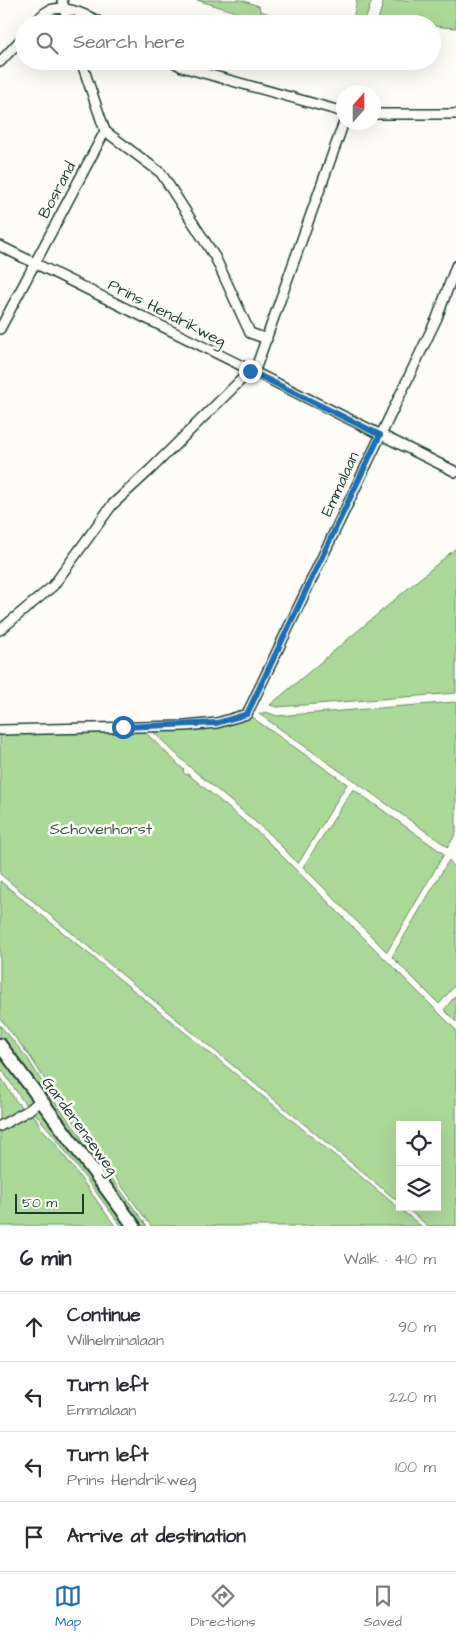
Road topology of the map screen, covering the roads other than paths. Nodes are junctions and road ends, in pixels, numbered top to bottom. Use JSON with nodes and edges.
{"nodes":[{"id":1,"x":62,"y":4,"type":"edge"},
{"id":2,"x":43,"y":15,"type":"edge"},
{"id":3,"x":87,"y":15,"type":"edge"},
{"id":4,"x":15,"y":46,"type":"edge"},
{"id":5,"x":0,"y":62,"type":"edge"},
{"id":6,"x":84,"y":70,"type":"edge"},
{"id":7,"x":193,"y":70,"type":"edge"},
{"id":8,"x":336,"y":110,"type":"edge"},
{"id":9,"x":381,"y":114,"type":"edge"},
{"id":10,"x":456,"y":114,"type":"edge"},
{"id":11,"x":341,"y":130,"type":"edge"},
{"id":12,"x":105,"y":131,"type":"junction"},
{"id":13,"x":0,"y":246,"type":"edge"},
{"id":14,"x":35,"y":263,"type":"junction"},
{"id":15,"x":456,"y":266,"type":"edge"},
{"id":16,"x":0,"y":329,"type":"edge"},
{"id":17,"x":267,"y":339,"type":"junction"},
{"id":18,"x":252,"y":372,"type":"junction"},
{"id":19,"x":380,"y":435,"type":"junction"},
{"id":20,"x":456,"y":472,"type":"edge"},
{"id":21,"x":0,"y":630,"type":"edge"},
{"id":22,"x":0,"y":730,"type":"edge"},
{"id":23,"x":0,"y":1044,"type":"edge"},
{"id":24,"x":41,"y":1100,"type":"junction"},
{"id":25,"x":0,"y":1126,"type":"edge"},
{"id":26,"x":134,"y":1226,"type":"edge"}],
"edges":[{"from":1,"to":2,"type":"street"},
{"from":1,"to":3,"type":"street"},
{"from":4,"to":5,"type":"street"},
{"from":6,"to":12,"type":"street"},
{"from":7,"to":8,"type":"street"},
{"from":9,"to":10,"type":"street"},
{"from":11,"to":17,"type":"street"},
{"from":12,"to":14,"type":"street","name":"Bosrand"},
{"from":12,"to":17,"type":"street"},
{"from":13,"to":14,"type":"street","name":"Prins Hendrikweg"},
{"from":14,"to":16,"type":"street","name":"Bosrand"},
{"from":14,"to":18,"type":"street","name":"Prins Hendrikweg"},
{"from":15,"to":19,"type":"street","name":"Emmalaan"},
{"from":17,"to":18,"type":"street"},
{"from":18,"to":19,"type":"street","name":"Prins Hendrikweg"},
{"from":18,"to":21,"type":"street"},
{"from":19,"to":20,"type":"street","name":"Prins Hendrikweg"},
{"from":19,"to":22,"type":"street","name":"Emmalaan"},
{"from":23,"to":24,"type":"main road","name":"Garderenseweg"},
{"from":24,"to":25,"type":"street"},
{"from":24,"to":26,"type":"main road","name":"Garderenseweg"}]}
